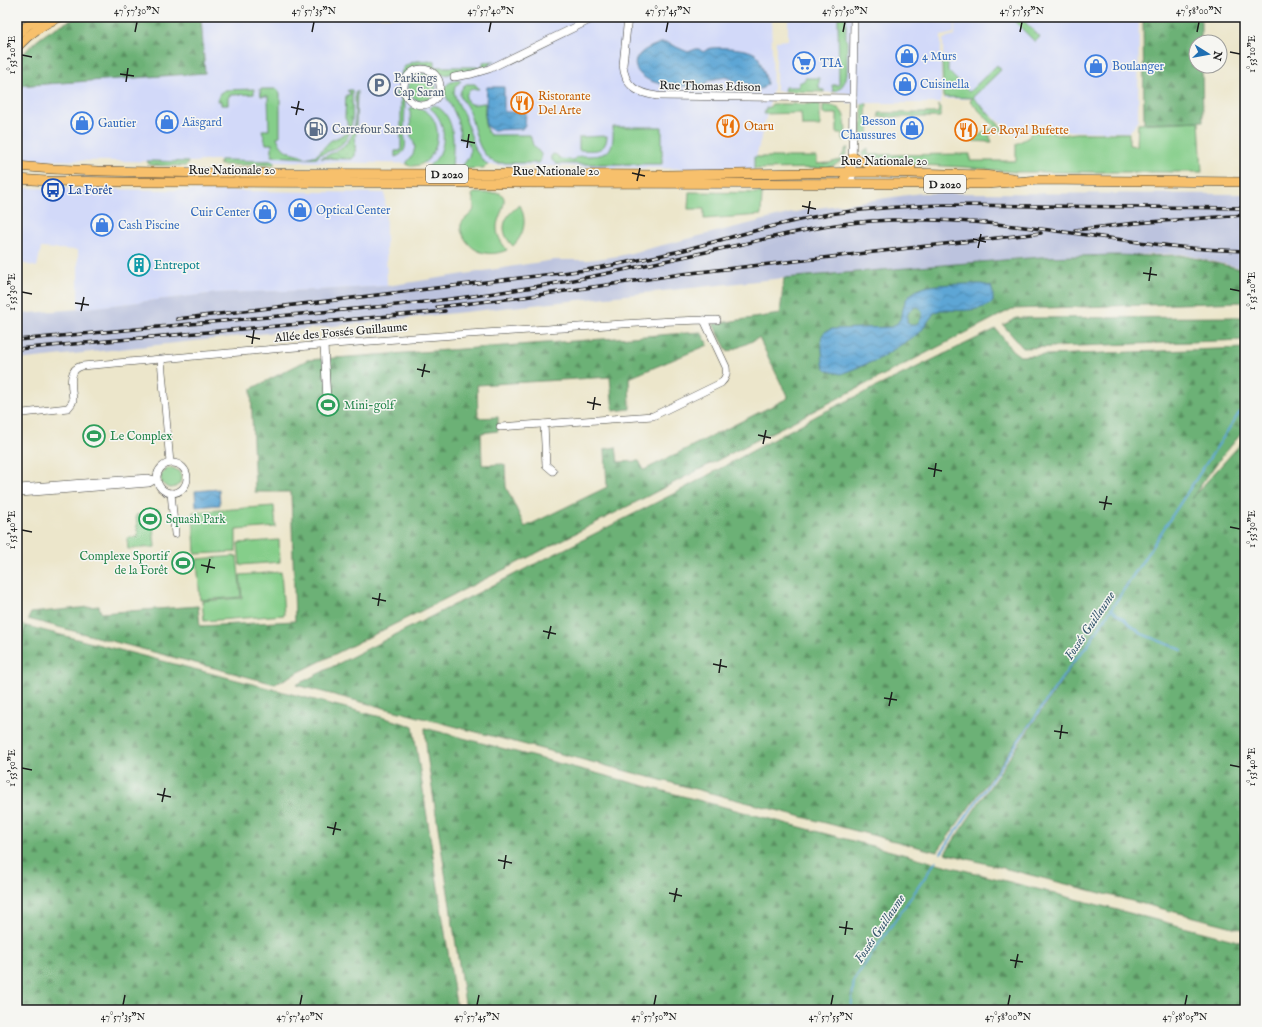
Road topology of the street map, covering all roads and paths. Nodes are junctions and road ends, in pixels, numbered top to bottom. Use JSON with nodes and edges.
{"nodes":[{"id":1,"x":41,"y":17,"type":"edge"},
{"id":2,"x":60,"y":17,"type":"edge"},
{"id":3,"x":596,"y":17,"type":"edge"},
{"id":4,"x":627,"y":17,"type":"edge"},
{"id":5,"x":854,"y":17,"type":"edge"},
{"id":6,"x":17,"y":34,"type":"edge"},
{"id":7,"x":17,"y":47,"type":"edge"},
{"id":8,"x":454,"y":77,"type":"dead end"},
{"id":9,"x":438,"y":95,"type":"joint"},
{"id":10,"x":853,"y":98,"type":"junction"},
{"id":11,"x":853,"y":157,"type":"junction"},
{"id":12,"x":17,"y":166,"type":"edge"},
{"id":13,"x":850,"y":172,"type":"junction"},
{"id":14,"x":982,"y":175,"type":"junction"},
{"id":15,"x":17,"y":179,"type":"edge"},
{"id":16,"x":1039,"y":180,"type":"junction"},
{"id":17,"x":1245,"y":182,"type":"edge"},
{"id":18,"x":704,"y":184,"type":"junction"},
{"id":19,"x":852,"y":184,"type":"junction"},
{"id":20,"x":704,"y":320,"type":"junction"},
{"id":21,"x":717,"y":320,"type":"dead end"},
{"id":22,"x":324,"y":345,"type":"junction"},
{"id":23,"x":161,"y":360,"type":"junction"},
{"id":24,"x":327,"y":400,"type":"dead end"},
{"id":25,"x":17,"y":411,"type":"edge"},
{"id":26,"x":544,"y":424,"type":"junction"},
{"id":27,"x":500,"y":427,"type":"dead end"},
{"id":28,"x":170,"y":463,"type":"junction"},
{"id":29,"x":553,"y":471,"type":"dead end"},
{"id":30,"x":155,"y":480,"type":"junction"},
{"id":31,"x":17,"y":491,"type":"edge"},
{"id":32,"x":172,"y":493,"type":"junction"},
{"id":33,"x":175,"y":534,"type":"dead end"}],
"edges":[{"from":1,"to":6,"type":"main road"},
{"from":2,"to":7,"type":"main road"},
{"from":3,"to":8,"type":"street"},
{"from":4,"to":10,"type":"street","name":"Rue Thomas Edison"},
{"from":5,"to":10,"type":"street"},
{"from":9,"to":9,"type":"street"},
{"from":10,"to":11,"type":"street"},
{"from":11,"to":13,"type":"main road"},
{"from":11,"to":14,"type":"main road","name":"Rue Nationale 20","number":"D 2020"},
{"from":12,"to":13,"type":"main road","name":"Rue Nationale 20","number":"D 2020"},
{"from":13,"to":14,"type":"main road","name":"Rue Nationale 20","number":"D 2020"},
{"from":13,"to":18,"type":"main road","number":"D 2020"},
{"from":13,"to":19,"type":"street"},
{"from":14,"to":16,"type":"main road","name":"Rue Nationale 20","number":"D 2020"},
{"from":15,"to":18,"type":"main road","name":"Rue Nationale 20","number":"D 2020"},
{"from":16,"to":17,"type":"main road","number":"D 2020"},
{"from":16,"to":19,"type":"main road","name":"Rue Nationale 20","number":"D 2020"},
{"from":18,"to":19,"type":"main road","name":"Rue Nationale 20","number":"D 2020"},
{"from":20,"to":21,"type":"street","name":"Allée des Fossés Guillaume"},
{"from":20,"to":22,"type":"street","name":"Allée des Fossés Guillaume"},
{"from":20,"to":26,"type":"street"},
{"from":22,"to":23,"type":"street","name":"Allée des Fossés Guillaume"},
{"from":22,"to":24,"type":"street"},
{"from":23,"to":25,"type":"street","name":"Allée des Fossés Guillaume"},
{"from":23,"to":28,"type":"street"},
{"from":26,"to":27,"type":"street"},
{"from":26,"to":29,"type":"street"},
{"from":28,"to":30,"type":"street"},
{"from":28,"to":32,"type":"street"},
{"from":30,"to":31,"type":"street"},
{"from":30,"to":32,"type":"street"},
{"from":32,"to":33,"type":"street"}]}
